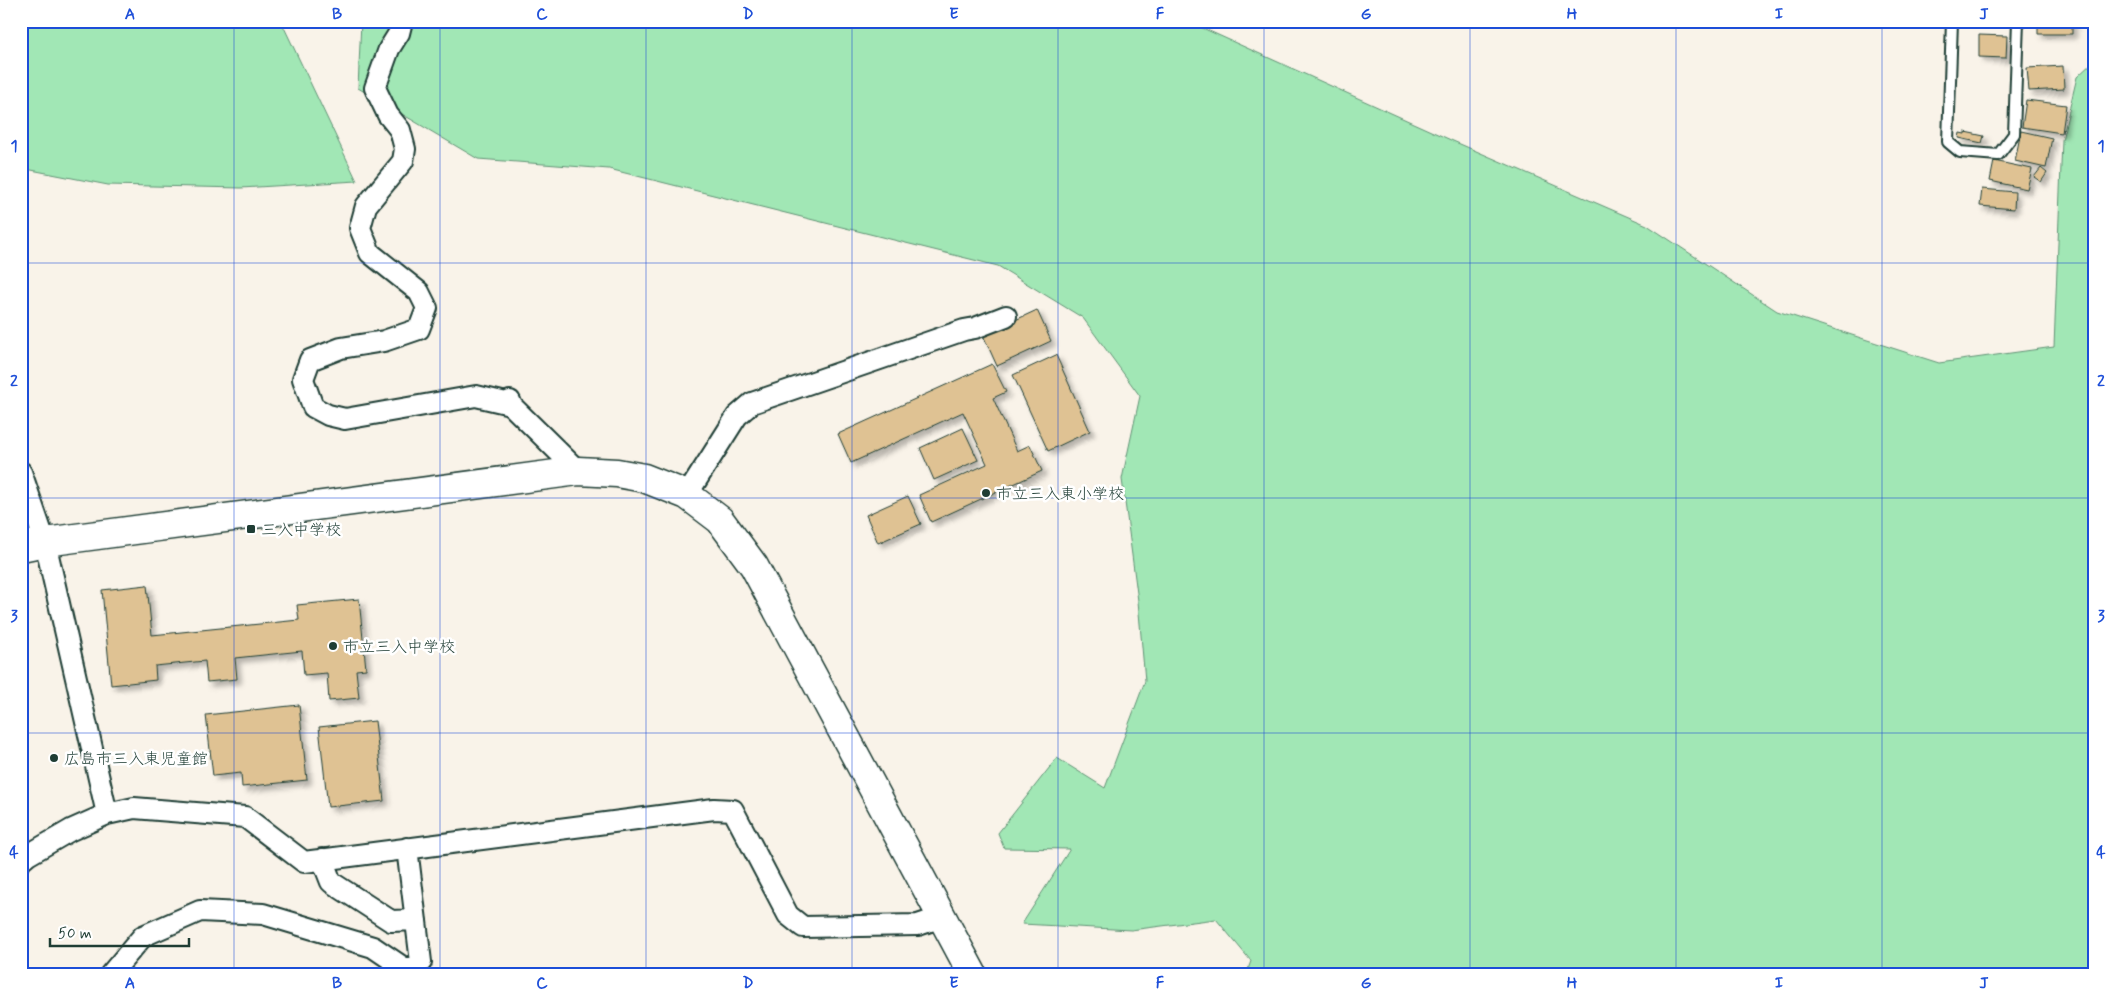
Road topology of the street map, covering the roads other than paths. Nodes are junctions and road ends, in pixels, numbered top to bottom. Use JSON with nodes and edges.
{"nodes":[{"id":1,"x":402,"y":21,"type":"edge"},
{"id":2,"x":1952,"y":21,"type":"edge"},
{"id":3,"x":2018,"y":21,"type":"edge"},
{"id":4,"x":1006,"y":316,"type":"dead end"},
{"id":5,"x":21,"y":472,"type":"edge"},
{"id":6,"x":578,"y":472,"type":"junction"},
{"id":7,"x":688,"y":495,"type":"junction"},
{"id":8,"x":33,"y":544,"type":"edge"},
{"id":9,"x":107,"y":814,"type":"junction"},
{"id":10,"x":407,"y":848,"type":"junction"},
{"id":11,"x":23,"y":854,"type":"edge"},
{"id":12,"x":322,"y":860,"type":"junction"},
{"id":13,"x":942,"y":917,"type":"junction"},
{"id":14,"x":416,"y":920,"type":"junction"},
{"id":15,"x":110,"y":975,"type":"edge"},
{"id":16,"x":972,"y":975,"type":"edge"}],
"edges":[{"from":1,"to":6,"type":"street"},
{"from":2,"to":3,"type":"lane"},
{"from":4,"to":7,"type":"street"},
{"from":5,"to":8,"type":"street"},
{"from":6,"to":7,"type":"street"},
{"from":6,"to":8,"type":"street"},
{"from":7,"to":13,"type":"street"},
{"from":8,"to":9,"type":"street"},
{"from":9,"to":11,"type":"street"},
{"from":9,"to":12,"type":"street"},
{"from":10,"to":12,"type":"street"},
{"from":10,"to":13,"type":"street"},
{"from":10,"to":14,"type":"street"},
{"from":12,"to":14,"type":"street"},
{"from":13,"to":16,"type":"street"},
{"from":14,"to":15,"type":"street"}]}
